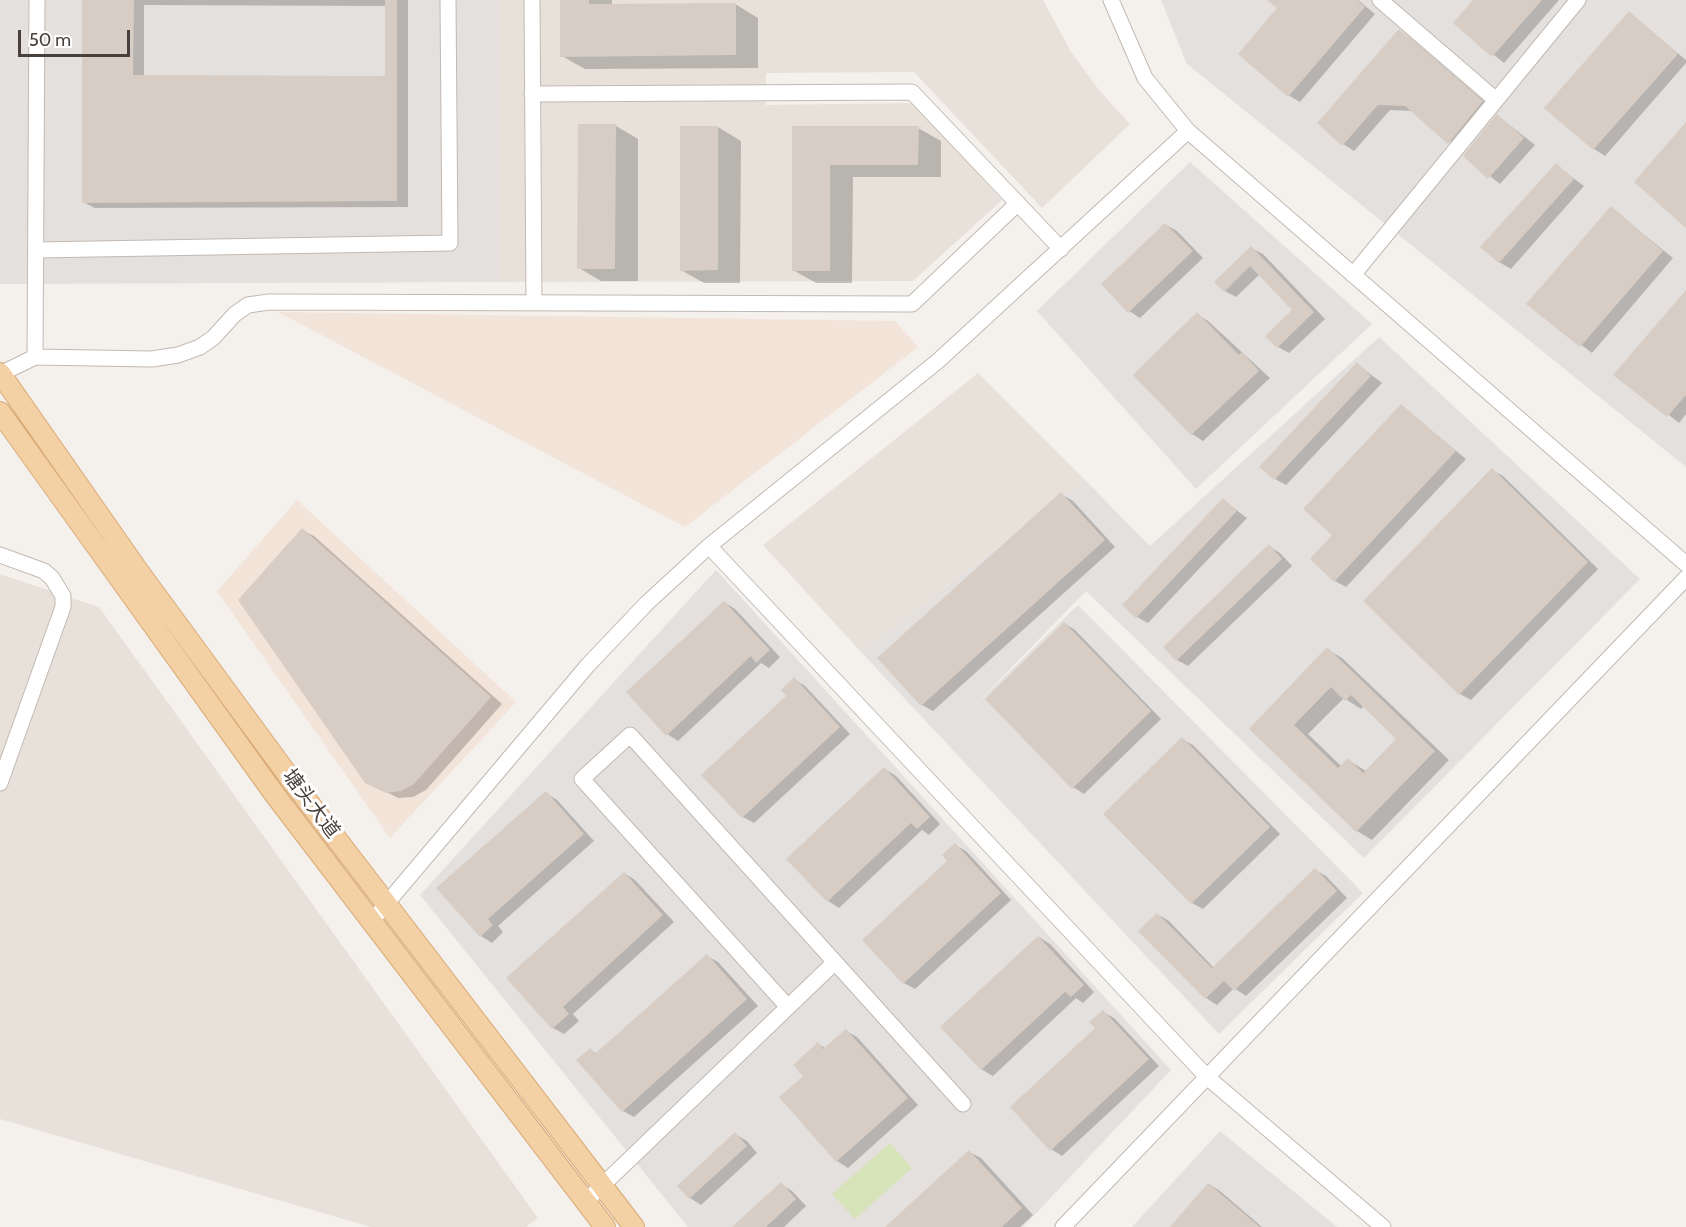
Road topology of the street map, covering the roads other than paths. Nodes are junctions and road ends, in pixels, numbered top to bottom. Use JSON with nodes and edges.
{"nodes":[{"id":1,"x":37,"y":0,"type":"edge"},
{"id":2,"x":448,"y":0,"type":"edge"},
{"id":3,"x":532,"y":0,"type":"edge"},
{"id":4,"x":1111,"y":0,"type":"edge"},
{"id":5,"x":1380,"y":0,"type":"edge"},
{"id":6,"x":1578,"y":0,"type":"edge"},
{"id":7,"x":532,"y":94,"type":"junction"},
{"id":8,"x":1496,"y":100,"type":"junction"},
{"id":9,"x":1188,"y":131,"type":"junction"},
{"id":10,"x":1018,"y":203,"type":"junction"},
{"id":11,"x":1061,"y":249,"type":"junction"},
{"id":12,"x":36,"y":250,"type":"junction"},
{"id":13,"x":1353,"y":275,"type":"junction"},
{"id":14,"x":534,"y":303,"type":"junction"},
{"id":15,"x":35,"y":357,"type":"junction"},
{"id":16,"x":0,"y":374,"type":"edge"},
{"id":17,"x":0,"y":412,"type":"edge"},
{"id":18,"x":709,"y":546,"type":"junction"},
{"id":19,"x":0,"y":555,"type":"edge"},
{"id":20,"x":1686,"y":564,"type":"edge"},
{"id":21,"x":1686,"y":578,"type":"edge"},
{"id":22,"x":0,"y":783,"type":"edge"},
{"id":23,"x":386,"y":904,"type":"junction"},
{"id":24,"x":371,"y":922,"type":"junction"},
{"id":25,"x":835,"y":962,"type":"junction"},
{"id":26,"x":788,"y":1007,"type":"junction"},
{"id":27,"x":1207,"y":1077,"type":"junction"},
{"id":28,"x":963,"y":1104,"type":"dead end"},
{"id":29,"x":602,"y":1187,"type":"junction"},
{"id":30,"x":585,"y":1202,"type":"junction"},
{"id":31,"x":605,"y":1227,"type":"edge"},
{"id":32,"x":633,"y":1227,"type":"edge"},
{"id":33,"x":1063,"y":1227,"type":"edge"},
{"id":34,"x":1383,"y":1227,"type":"edge"}],
"edges":[{"from":1,"to":12,"type":"street"},
{"from":2,"to":12,"type":"street"},
{"from":3,"to":7,"type":"street"},
{"from":4,"to":9,"type":"street"},
{"from":5,"to":8,"type":"street"},
{"from":6,"to":8,"type":"street"},
{"from":7,"to":10,"type":"street"},
{"from":7,"to":14,"type":"street"},
{"from":8,"to":13,"type":"street"},
{"from":9,"to":11,"type":"street"},
{"from":9,"to":13,"type":"street"},
{"from":10,"to":11,"type":"street"},
{"from":10,"to":14,"type":"street"},
{"from":11,"to":18,"type":"street"},
{"from":12,"to":15,"type":"street"},
{"from":13,"to":20,"type":"street"},
{"from":14,"to":15,"type":"street"},
{"from":15,"to":16,"type":"street"},
{"from":16,"to":23,"type":"main road","name":"塘头大道"},
{"from":17,"to":24,"type":"main road","name":"塘头大道"},
{"from":18,"to":23,"type":"street"},
{"from":18,"to":27,"type":"street"},
{"from":19,"to":22,"type":"street"},
{"from":21,"to":27,"type":"street"},
{"from":23,"to":24,"type":"street"},
{"from":23,"to":29,"type":"main road","name":"塘头大道"},
{"from":24,"to":30,"type":"main road","name":"塘头大道"},
{"from":25,"to":26,"type":"street"},
{"from":25,"to":26,"type":"street"},
{"from":25,"to":28,"type":"street"},
{"from":26,"to":29,"type":"street"},
{"from":27,"to":33,"type":"street"},
{"from":27,"to":34,"type":"street"},
{"from":29,"to":30,"type":"street"},
{"from":29,"to":32,"type":"main road","name":"塘头大道"},
{"from":30,"to":31,"type":"main road","name":"塘头大道"}]}
